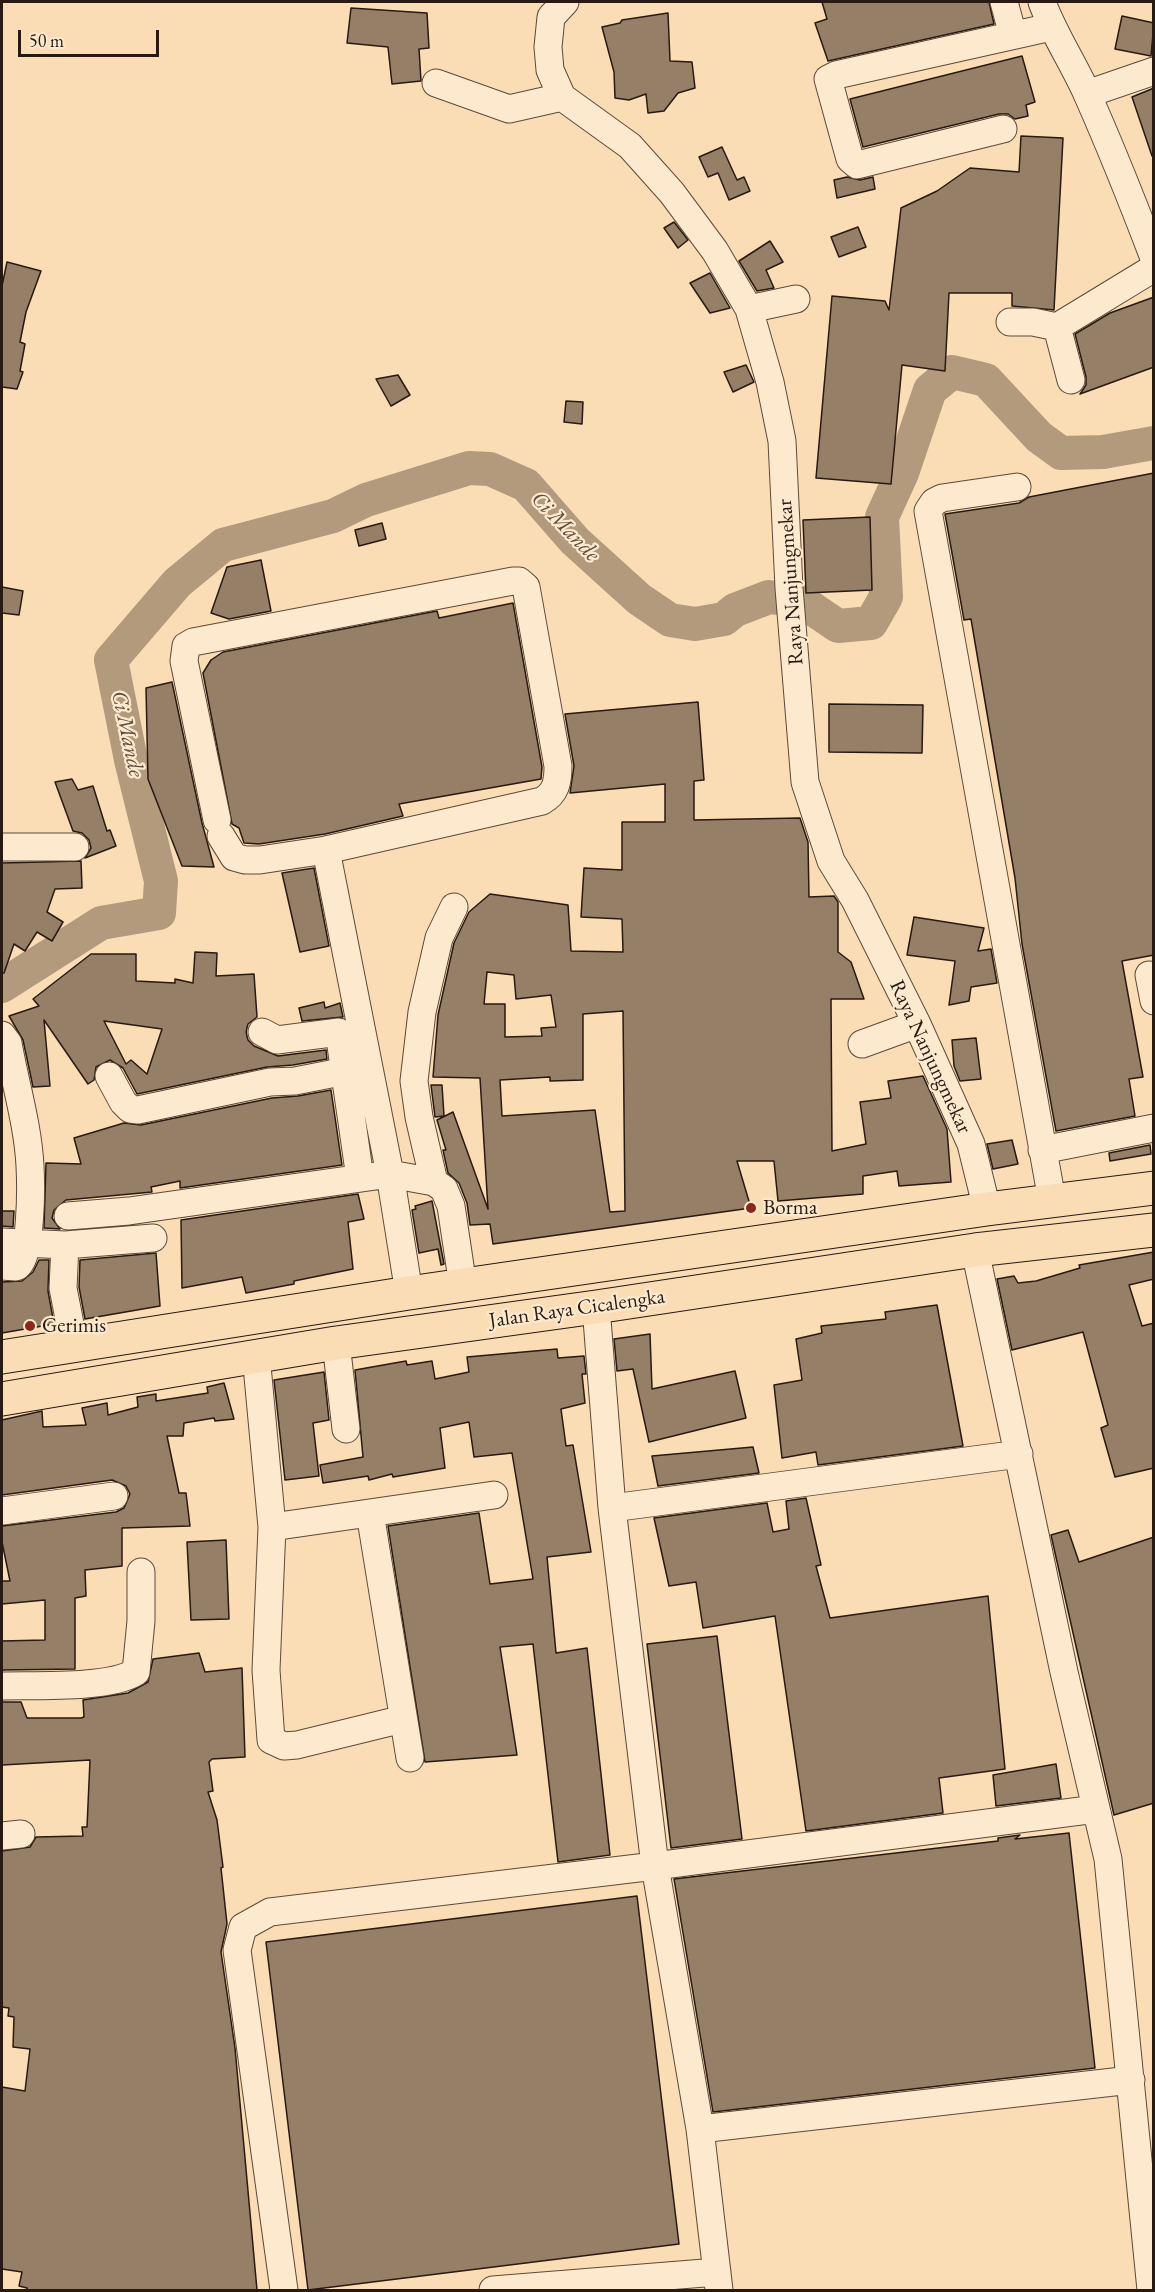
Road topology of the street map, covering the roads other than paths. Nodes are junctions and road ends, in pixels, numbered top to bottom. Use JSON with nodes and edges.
{"nodes":[{"id":1,"x":565,"y":2,"type":"edge"},
{"id":2,"x":1004,"y":2,"type":"edge"},
{"id":3,"x":1042,"y":2,"type":"edge"},
{"id":4,"x":1052,"y":27,"type":"junction"},
{"id":5,"x":1013,"y":35,"type":"junction"},
{"id":6,"x":1154,"y":71,"type":"edge"},
{"id":7,"x":436,"y":83,"type":"dead end"},
{"id":8,"x":1087,"y":94,"type":"junction"},
{"id":9,"x":562,"y":97,"type":"junction"},
{"id":10,"x":1003,"y":129,"type":"dead end"},
{"id":11,"x":1154,"y":258,"type":"edge"},
{"id":12,"x":1154,"y":268,"type":"edge"},
{"id":13,"x":796,"y":299,"type":"dead end"},
{"id":14,"x":749,"y":309,"type":"junction"},
{"id":15,"x":1010,"y":322,"type":"dead end"},
{"id":16,"x":1057,"y":327,"type":"junction"},
{"id":17,"x":1071,"y":380,"type":"dead end"},
{"id":18,"x":1017,"y":487,"type":"dead end"},
{"id":19,"x":2,"y":847,"type":"edge"},
{"id":20,"x":75,"y":848,"type":"dead end"},
{"id":21,"x":326,"y":850,"type":"junction"},
{"id":22,"x":454,"y":907,"type":"dead end"},
{"id":23,"x":917,"y":1024,"type":"junction"},
{"id":24,"x":262,"y":1032,"type":"dead end"},
{"id":25,"x":2,"y":1035,"type":"edge"},
{"id":26,"x":862,"y":1044,"type":"dead end"},
{"id":27,"x":346,"y":1071,"type":"junction"},
{"id":28,"x":110,"y":1076,"type":"dead end"},
{"id":29,"x":1154,"y":1128,"type":"edge"},
{"id":30,"x":1042,"y":1150,"type":"junction"},
{"id":31,"x":390,"y":1174,"type":"junction"},
{"id":32,"x":360,"y":1178,"type":"junction"},
{"id":33,"x":434,"y":1182,"type":"junction"},
{"id":34,"x":1154,"y":1188,"type":"edge"},
{"id":35,"x":1052,"y":1200,"type":"junction"},
{"id":36,"x":987,"y":1209,"type":"junction"},
{"id":37,"x":68,"y":1216,"type":"dead end"},
{"id":38,"x":1154,"y":1230,"type":"edge"},
{"id":39,"x":153,"y":1238,"type":"dead end"},
{"id":40,"x":14,"y":1243,"type":"edge"},
{"id":41,"x":65,"y":1245,"type":"junction"},
{"id":42,"x":975,"y":1250,"type":"junction"},
{"id":43,"x":2,"y":1266,"type":"edge"},
{"id":44,"x":463,"y":1286,"type":"junction"},
{"id":45,"x":409,"y":1293,"type":"junction"},
{"id":46,"x":597,"y":1307,"type":"junction"},
{"id":47,"x":336,"y":1343,"type":"junction"},
{"id":48,"x":74,"y":1344,"type":"junction"},
{"id":49,"x":256,"y":1355,"type":"junction"},
{"id":50,"x":2,"y":1357,"type":"edge"},
{"id":51,"x":2,"y":1399,"type":"edge"},
{"id":52,"x":346,"y":1429,"type":"dead end"},
{"id":53,"x":1019,"y":1454,"type":"junction"},
{"id":54,"x":494,"y":1495,"type":"dead end"},
{"id":55,"x":114,"y":1497,"type":"dead end"},
{"id":56,"x":612,"y":1508,"type":"junction"},
{"id":57,"x":2,"y":1511,"type":"edge"},
{"id":58,"x":370,"y":1513,"type":"junction"},
{"id":59,"x":272,"y":1527,"type":"junction"},
{"id":60,"x":141,"y":1572,"type":"dead end"},
{"id":61,"x":2,"y":1686,"type":"edge"},
{"id":62,"x":403,"y":1719,"type":"junction"},
{"id":63,"x":410,"y":1758,"type":"dead end"},
{"id":64,"x":1096,"y":1809,"type":"junction"},
{"id":65,"x":655,"y":1866,"type":"junction"},
{"id":66,"x":1131,"y":2080,"type":"junction"},
{"id":67,"x":700,"y":2129,"type":"junction"},
{"id":68,"x":718,"y":2281,"type":"edge"},
{"id":69,"x":284,"y":2290,"type":"edge"},
{"id":70,"x":493,"y":2290,"type":"edge"},
{"id":71,"x":1151,"y":2290,"type":"edge"}],
"edges":[{"from":1,"to":9,"type":"street"},
{"from":2,"to":5,"type":"street"},
{"from":3,"to":4,"type":"street"},
{"from":4,"to":5,"type":"street"},
{"from":4,"to":8,"type":"street"},
{"from":5,"to":10,"type":"street"},
{"from":6,"to":8,"type":"street"},
{"from":7,"to":9,"type":"street"},
{"from":8,"to":11,"type":"street"},
{"from":9,"to":14,"type":"street","name":"Raya Nanjungmekar"},
{"from":12,"to":16,"type":"street"},
{"from":13,"to":14,"type":"street"},
{"from":14,"to":23,"type":"street","name":"Raya Nanjungmekar"},
{"from":15,"to":16,"type":"street"},
{"from":16,"to":17,"type":"street"},
{"from":18,"to":30,"type":"street"},
{"from":19,"to":20,"type":"street"},
{"from":21,"to":21,"type":"street"},
{"from":21,"to":31,"type":"street"},
{"from":22,"to":33,"type":"street"},
{"from":23,"to":26,"type":"street"},
{"from":23,"to":36,"type":"street","name":"Raya Nanjungmekar"},
{"from":24,"to":27,"type":"street"},
{"from":25,"to":40,"type":"street"},
{"from":27,"to":28,"type":"street"},
{"from":27,"to":32,"type":"street"},
{"from":29,"to":30,"type":"street"},
{"from":30,"to":35,"type":"street"},
{"from":31,"to":32,"type":"street"},
{"from":31,"to":33,"type":"street"},
{"from":31,"to":45,"type":"street"},
{"from":32,"to":37,"type":"street"},
{"from":33,"to":44,"type":"street"},
{"from":34,"to":35,"type":"highway","name":"Jalan Raya Cicalengka"},
{"from":35,"to":36,"type":"highway","name":"Jalan Raya Cicalengka"},
{"from":36,"to":44,"type":"highway","name":"Jalan Raya Cicalengka"},
{"from":38,"to":42,"type":"highway","name":"Jalan Raya Cicalengka"},
{"from":39,"to":41,"type":"street"},
{"from":40,"to":41,"type":"street"},
{"from":40,"to":43,"type":"street"},
{"from":41,"to":48,"type":"street"},
{"from":42,"to":46,"type":"highway","name":"Jalan Raya Cicalengka"},
{"from":42,"to":53,"type":"street"},
{"from":44,"to":45,"type":"highway","name":"Jalan Raya Cicalengka"},
{"from":45,"to":48,"type":"highway","name":"Jalan Raya Cicalengka"},
{"from":46,"to":47,"type":"highway","name":"Jalan Raya Cicalengka"},
{"from":46,"to":56,"type":"street"},
{"from":47,"to":49,"type":"highway","name":"Jalan Raya Cicalengka"},
{"from":47,"to":52,"type":"street"},
{"from":48,"to":50,"type":"highway","name":"Jalan Raya Cicalengka"},
{"from":49,"to":51,"type":"highway","name":"Jalan Raya Cicalengka"},
{"from":49,"to":59,"type":"street"},
{"from":53,"to":56,"type":"street"},
{"from":53,"to":64,"type":"street"},
{"from":54,"to":58,"type":"street"},
{"from":55,"to":57,"type":"street"},
{"from":56,"to":65,"type":"street"},
{"from":58,"to":59,"type":"street"},
{"from":58,"to":62,"type":"street"},
{"from":59,"to":62,"type":"street"},
{"from":60,"to":61,"type":"street"},
{"from":62,"to":63,"type":"street"},
{"from":64,"to":65,"type":"street"},
{"from":64,"to":66,"type":"street"},
{"from":65,"to":67,"type":"street"},
{"from":65,"to":69,"type":"street"},
{"from":66,"to":67,"type":"street"},
{"from":66,"to":71,"type":"street"},
{"from":67,"to":68,"type":"street"},
{"from":68,"to":70,"type":"street"}]}
